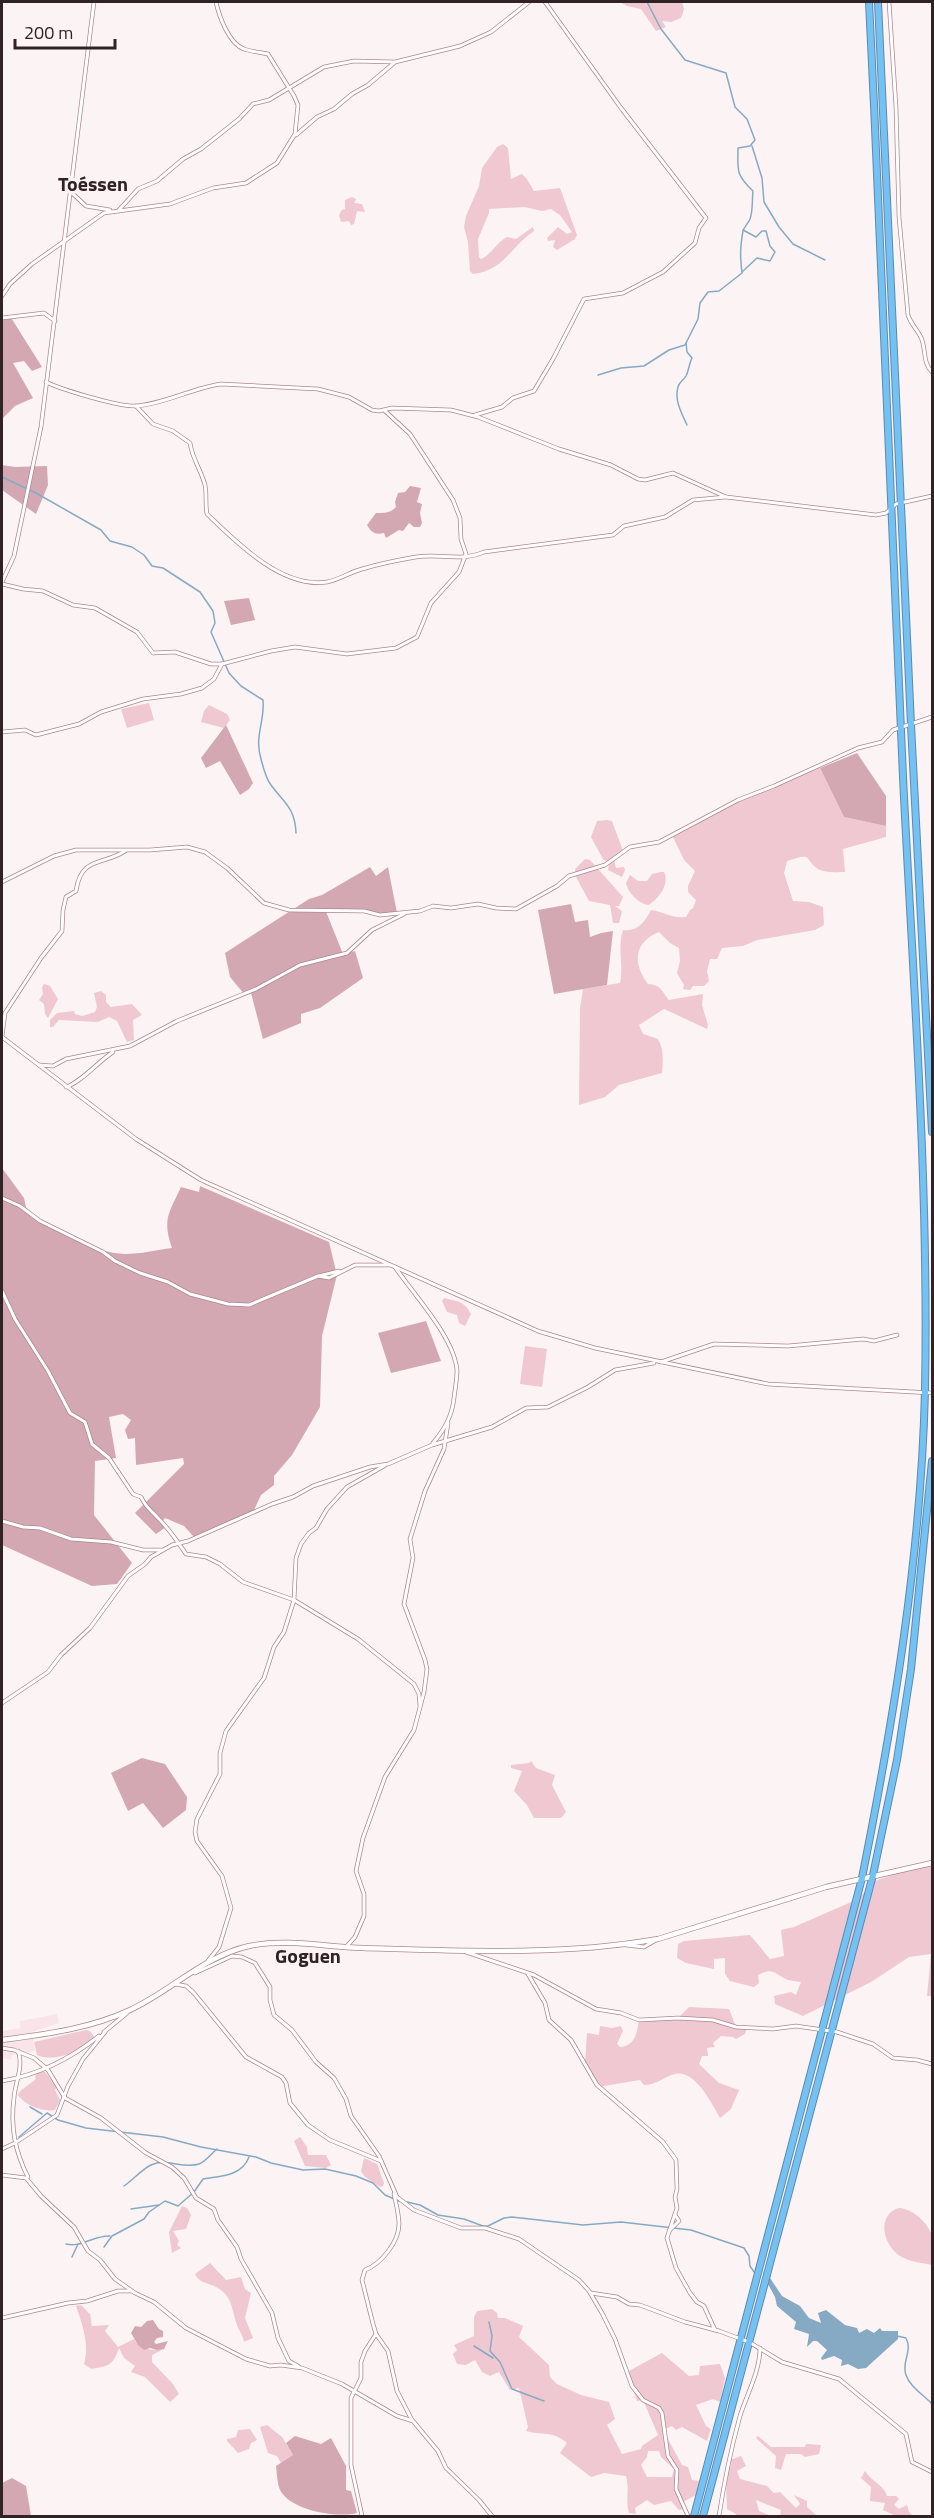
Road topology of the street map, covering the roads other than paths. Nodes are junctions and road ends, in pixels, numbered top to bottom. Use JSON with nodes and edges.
{"nodes":[{"id":1,"x":94,"y":2,"type":"edge"},
{"id":2,"x":216,"y":2,"type":"edge"},
{"id":3,"x":529,"y":2,"type":"edge"},
{"id":4,"x":545,"y":2,"type":"edge"},
{"id":5,"x":869,"y":2,"type":"edge"},
{"id":6,"x":879,"y":2,"type":"edge"},
{"id":7,"x":889,"y":2,"type":"edge"},
{"id":8,"x":395,"y":62,"type":"junction"},
{"id":9,"x":289,"y":87,"type":"junction"},
{"id":10,"x":295,"y":136,"type":"junction"},
{"id":11,"x":71,"y":192,"type":"junction"},
{"id":12,"x":117,"y":210,"type":"junction"},
{"id":13,"x":63,"y":242,"type":"junction"},
{"id":14,"x":2,"y":296,"type":"edge"},
{"id":15,"x":2,"y":318,"type":"edge"},
{"id":16,"x":55,"y":321,"type":"junction"},
{"id":17,"x":933,"y":372,"type":"edge"},
{"id":18,"x":46,"y":382,"type":"junction"},
{"id":19,"x":136,"y":406,"type":"junction"},
{"id":20,"x":384,"y":410,"type":"junction"},
{"id":21,"x":473,"y":415,"type":"junction"},
{"id":22,"x":933,"y":496,"type":"edge"},
{"id":23,"x":726,"y":497,"type":"junction"},
{"id":24,"x":902,"y":504,"type":"junction"},
{"id":25,"x":892,"y":507,"type":"junction"},
{"id":26,"x":464,"y":558,"type":"junction"},
{"id":27,"x":2,"y":583,"type":"edge"},
{"id":28,"x":222,"y":664,"type":"junction"},
{"id":29,"x":933,"y":717,"type":"edge"},
{"id":30,"x":911,"y":725,"type":"junction"},
{"id":31,"x":901,"y":728,"type":"junction"},
{"id":32,"x":2,"y":732,"type":"edge"},
{"id":33,"x":127,"y":850,"type":"junction"},
{"id":34,"x":2,"y":882,"type":"edge"},
{"id":35,"x":407,"y":912,"type":"junction"},
{"id":36,"x":2,"y":1036,"type":"edge"},
{"id":37,"x":114,"y":1051,"type":"junction"},
{"id":38,"x":38,"y":1065,"type":"junction"},
{"id":39,"x":66,"y":1087,"type":"junction"},
{"id":40,"x":933,"y":1132,"type":"edge"},
{"id":41,"x":2,"y":1198,"type":"edge"},
{"id":42,"x":393,"y":1265,"type":"junction"},
{"id":43,"x":2,"y":1291,"type":"edge"},
{"id":44,"x":897,"y":1335,"type":"dead end"},
{"id":45,"x":660,"y":1362,"type":"junction"},
{"id":46,"x":933,"y":1393,"type":"edge"},
{"id":47,"x":925,"y":1394,"type":"junction"},
{"id":48,"x":448,"y":1423,"type":"junction"},
{"id":49,"x":446,"y":1441,"type":"junction"},
{"id":50,"x":432,"y":1444,"type":"junction"},
{"id":51,"x":933,"y":1461,"type":"edge"},
{"id":52,"x":388,"y":1464,"type":"junction"},
{"id":53,"x":932,"y":1470,"type":"edge"},
{"id":54,"x":932,"y":1485,"type":"edge"},
{"id":55,"x":2,"y":1521,"type":"edge"},
{"id":56,"x":178,"y":1542,"type":"junction"},
{"id":57,"x":164,"y":1550,"type":"junction"},
{"id":58,"x":294,"y":1600,"type":"junction"},
{"id":59,"x":2,"y":1703,"type":"edge"},
{"id":60,"x":420,"y":1706,"type":"junction"},
{"id":61,"x":933,"y":1863,"type":"edge"},
{"id":62,"x":873,"y":1875,"type":"junction"},
{"id":63,"x":862,"y":1878,"type":"junction"},
{"id":64,"x":346,"y":1948,"type":"junction"},
{"id":65,"x":459,"y":1950,"type":"junction"},
{"id":66,"x":222,"y":1955,"type":"junction"},
{"id":67,"x":232,"y":1956,"type":"junction"},
{"id":68,"x":207,"y":1962,"type":"junction"},
{"id":69,"x":528,"y":1973,"type":"junction"},
{"id":70,"x":184,"y":1977,"type":"junction"},
{"id":71,"x":174,"y":1984,"type":"junction"},
{"id":72,"x":130,"y":2010,"type":"junction"},
{"id":73,"x":823,"y":2030,"type":"junction"},
{"id":74,"x":831,"y":2031,"type":"junction"},
{"id":75,"x":105,"y":2032,"type":"junction"},
{"id":76,"x":2,"y":2040,"type":"edge"},
{"id":77,"x":2,"y":2048,"type":"edge"},
{"id":78,"x":18,"y":2051,"type":"junction"},
{"id":79,"x":933,"y":2064,"type":"edge"},
{"id":80,"x":46,"y":2068,"type":"junction"},
{"id":81,"x":18,"y":2078,"type":"junction"},
{"id":82,"x":2,"y":2081,"type":"edge"},
{"id":83,"x":64,"y":2096,"type":"junction"},
{"id":84,"x":15,"y":2143,"type":"junction"},
{"id":85,"x":2,"y":2149,"type":"edge"},
{"id":86,"x":381,"y":2161,"type":"junction"},
{"id":87,"x":2,"y":2175,"type":"edge"},
{"id":88,"x":30,"y":2182,"type":"junction"},
{"id":89,"x":392,"y":2189,"type":"junction"},
{"id":90,"x":133,"y":2292,"type":"junction"},
{"id":91,"x":590,"y":2293,"type":"junction"},
{"id":92,"x":2,"y":2319,"type":"edge"},
{"id":93,"x":715,"y":2330,"type":"junction"},
{"id":94,"x":376,"y":2334,"type":"junction"},
{"id":95,"x":741,"y":2339,"type":"junction"},
{"id":96,"x":749,"y":2342,"type":"junction"},
{"id":97,"x":760,"y":2348,"type":"junction"},
{"id":98,"x":302,"y":2368,"type":"junction"},
{"id":99,"x":354,"y":2391,"type":"junction"},
{"id":100,"x":413,"y":2421,"type":"junction"},
{"id":101,"x":933,"y":2472,"type":"edge"},
{"id":102,"x":362,"y":2517,"type":"edge"},
{"id":103,"x":492,"y":2517,"type":"edge"},
{"id":104,"x":687,"y":2517,"type":"edge"},
{"id":105,"x":694,"y":2517,"type":"edge"},
{"id":106,"x":703,"y":2517,"type":"edge"},
{"id":107,"x":719,"y":2517,"type":"edge"}],
"edges":[{"from":1,"to":11,"type":"street"},
{"from":2,"to":9,"type":"street"},
{"from":3,"to":8,"type":"street"},
{"from":4,"to":21,"type":"street"},
{"from":5,"to":25,"type":"highway"},
{"from":6,"to":24,"type":"highway"},
{"from":7,"to":17,"type":"street"},
{"from":8,"to":9,"type":"street"},
{"from":8,"to":10,"type":"street"},
{"from":9,"to":10,"type":"street"},
{"from":9,"to":12,"type":"street"},
{"from":10,"to":12,"type":"street"},
{"from":11,"to":12,"type":"street"},
{"from":11,"to":13,"type":"street"},
{"from":12,"to":13,"type":"street"},
{"from":13,"to":14,"type":"street"},
{"from":13,"to":16,"type":"street"},
{"from":15,"to":16,"type":"street"},
{"from":16,"to":18,"type":"street"},
{"from":18,"to":19,"type":"street"},
{"from":18,"to":27,"type":"street"},
{"from":19,"to":20,"type":"street"},
{"from":19,"to":26,"type":"street"},
{"from":20,"to":21,"type":"street"},
{"from":20,"to":26,"type":"street"},
{"from":21,"to":23,"type":"street"},
{"from":22,"to":24,"type":"street"},
{"from":23,"to":25,"type":"street"},
{"from":23,"to":26,"type":"street"},
{"from":24,"to":25,"type":"street"},
{"from":24,"to":30,"type":"highway"},
{"from":25,"to":31,"type":"highway"},
{"from":26,"to":28,"type":"street"},
{"from":27,"to":28,"type":"street"},
{"from":28,"to":32,"type":"street"},
{"from":29,"to":30,"type":"street"},
{"from":30,"to":31,"type":"street"},
{"from":30,"to":40,"type":"highway"},
{"from":31,"to":35,"type":"street"},
{"from":31,"to":47,"type":"highway"},
{"from":33,"to":34,"type":"street"},
{"from":33,"to":35,"type":"street"},
{"from":33,"to":36,"type":"street"},
{"from":35,"to":37,"type":"street"},
{"from":36,"to":38,"type":"street"},
{"from":37,"to":38,"type":"street"},
{"from":37,"to":39,"type":"street"},
{"from":38,"to":39,"type":"street"},
{"from":39,"to":42,"type":"street"},
{"from":41,"to":42,"type":"street"},
{"from":42,"to":45,"type":"street"},
{"from":42,"to":48,"type":"street"},
{"from":43,"to":56,"type":"street"},
{"from":44,"to":45,"type":"street"},
{"from":45,"to":47,"type":"street"},
{"from":45,"to":49,"type":"street"},
{"from":46,"to":47,"type":"street"},
{"from":47,"to":63,"type":"highway"},
{"from":48,"to":49,"type":"street"},
{"from":48,"to":50,"type":"street"},
{"from":49,"to":50,"type":"street"},
{"from":49,"to":60,"type":"street"},
{"from":50,"to":52,"type":"street"},
{"from":51,"to":53,"type":"highway"},
{"from":52,"to":56,"type":"street"},
{"from":52,"to":58,"type":"street"},
{"from":53,"to":54,"type":"highway"},
{"from":54,"to":62,"type":"highway"},
{"from":55,"to":57,"type":"street"},
{"from":56,"to":57,"type":"street"},
{"from":56,"to":58,"type":"street"},
{"from":57,"to":59,"type":"street"},
{"from":58,"to":60,"type":"street"},
{"from":58,"to":68,"type":"street"},
{"from":60,"to":64,"type":"street"},
{"from":61,"to":62,"type":"street"},
{"from":62,"to":63,"type":"street"},
{"from":62,"to":74,"type":"highway"},
{"from":63,"to":65,"type":"street"},
{"from":63,"to":73,"type":"highway"},
{"from":64,"to":65,"type":"street"},
{"from":64,"to":66,"type":"street"},
{"from":65,"to":69,"type":"street"},
{"from":66,"to":67,"type":"street"},
{"from":66,"to":68,"type":"street"},
{"from":67,"to":70,"type":"street"},
{"from":67,"to":86,"type":"street"},
{"from":68,"to":70,"type":"street"},
{"from":69,"to":73,"type":"street"},
{"from":69,"to":93,"type":"street"},
{"from":70,"to":71,"type":"street"},
{"from":71,"to":72,"type":"street"},
{"from":71,"to":86,"type":"street"},
{"from":72,"to":75,"type":"street"},
{"from":72,"to":76,"type":"street"},
{"from":73,"to":74,"type":"street"},
{"from":73,"to":95,"type":"highway"},
{"from":74,"to":79,"type":"street"},
{"from":74,"to":96,"type":"highway"},
{"from":75,"to":80,"type":"street"},
{"from":75,"to":83,"type":"street"},
{"from":77,"to":78,"type":"street"},
{"from":78,"to":80,"type":"street"},
{"from":78,"to":81,"type":"street"},
{"from":80,"to":81,"type":"street"},
{"from":80,"to":83,"type":"street"},
{"from":81,"to":82,"type":"street"},
{"from":81,"to":84,"type":"street"},
{"from":83,"to":84,"type":"street"},
{"from":83,"to":98,"type":"street"},
{"from":84,"to":85,"type":"street"},
{"from":84,"to":88,"type":"street"},
{"from":86,"to":89,"type":"street"},
{"from":87,"to":88,"type":"street"},
{"from":88,"to":90,"type":"street"},
{"from":89,"to":91,"type":"street"},
{"from":89,"to":94,"type":"street"},
{"from":90,"to":92,"type":"street"},
{"from":90,"to":98,"type":"street"},
{"from":91,"to":93,"type":"street"},
{"from":91,"to":104,"type":"street"},
{"from":93,"to":95,"type":"street"},
{"from":94,"to":99,"type":"street"},
{"from":94,"to":100,"type":"street"},
{"from":95,"to":96,"type":"street"},
{"from":95,"to":105,"type":"highway"},
{"from":96,"to":97,"type":"street"},
{"from":96,"to":106,"type":"highway"},
{"from":97,"to":101,"type":"street"},
{"from":97,"to":107,"type":"street"},
{"from":98,"to":99,"type":"street"},
{"from":99,"to":100,"type":"street"},
{"from":99,"to":102,"type":"street"},
{"from":100,"to":103,"type":"street"}]}
